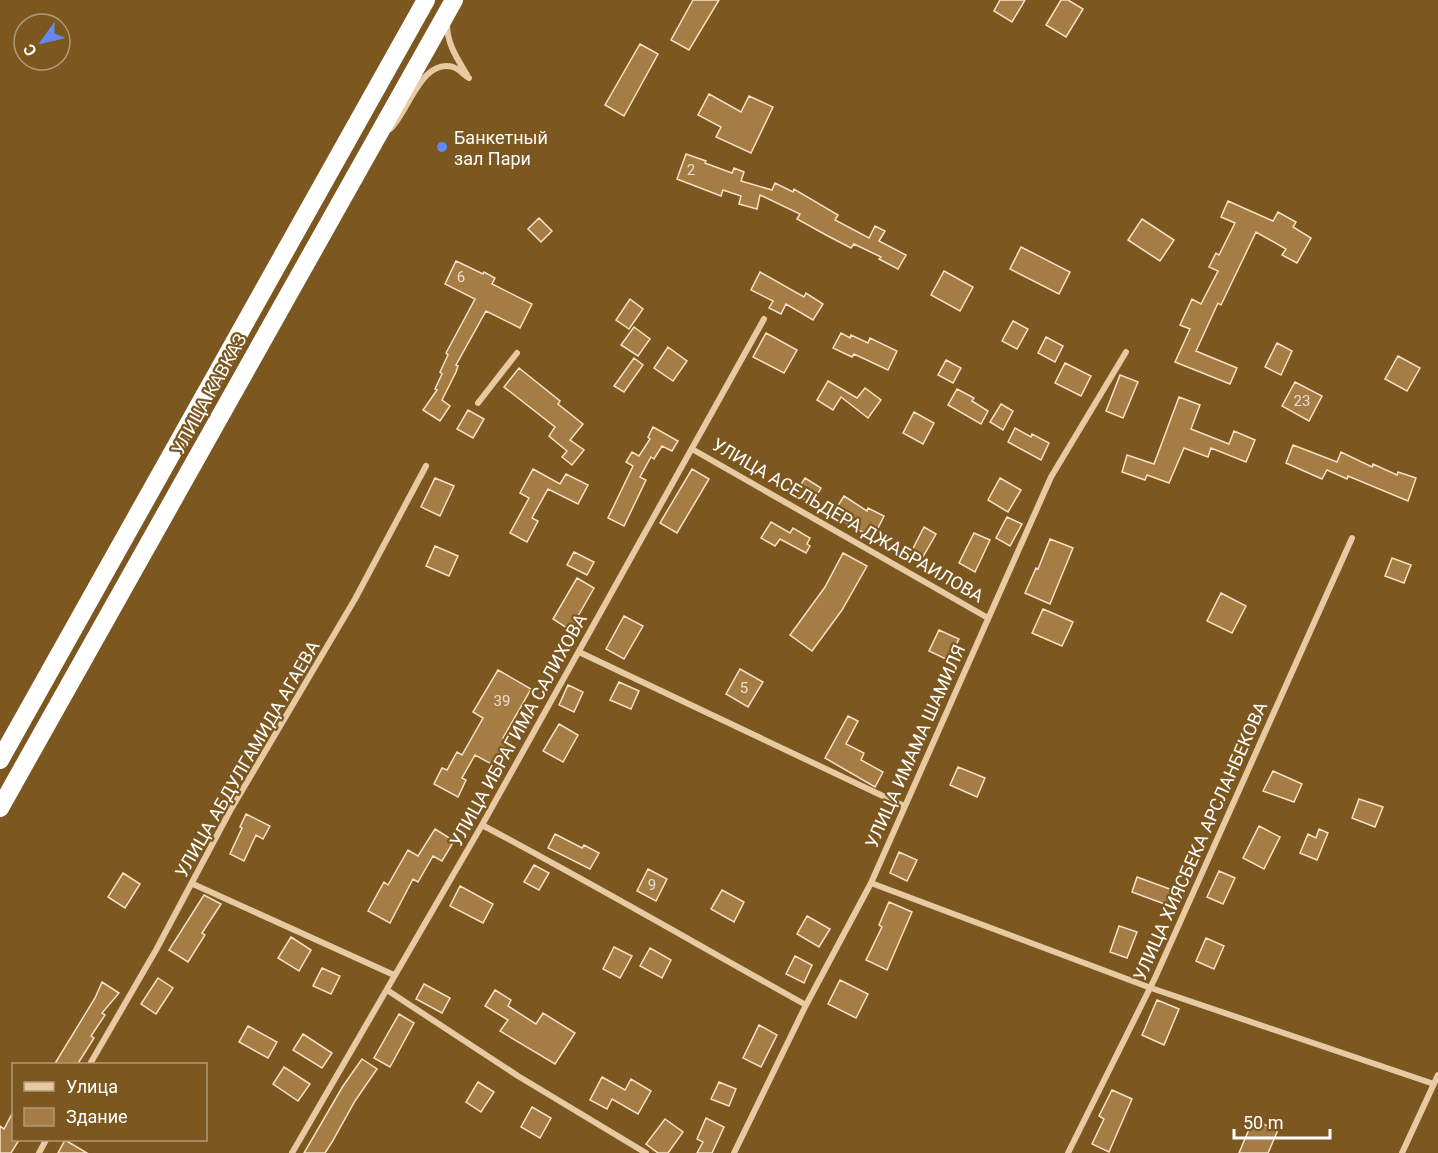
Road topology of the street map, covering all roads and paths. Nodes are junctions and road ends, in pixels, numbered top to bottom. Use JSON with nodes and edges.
{"nodes":[{"id":1,"x":426,"y":0,"type":"edge"},
{"id":2,"x":450,"y":6,"type":"edge"},
{"id":3,"x":373,"y":143,"type":"junction"},
{"id":4,"x":764,"y":319,"type":"dead end"},
{"id":5,"x":1126,"y":352,"type":"dead end"},
{"id":6,"x":517,"y":353,"type":"dead end"},
{"id":7,"x":478,"y":403,"type":"dead end"},
{"id":8,"x":693,"y":449,"type":"junction"},
{"id":9,"x":426,"y":466,"type":"dead end"},
{"id":10,"x":1352,"y":538,"type":"dead end"},
{"id":11,"x":988,"y":618,"type":"junction"},
{"id":12,"x":579,"y":652,"type":"junction"},
{"id":13,"x":0,"y":760,"type":"edge"},
{"id":14,"x":904,"y":806,"type":"junction"},
{"id":15,"x":0,"y":808,"type":"edge"},
{"id":16,"x":482,"y":825,"type":"junction"},
{"id":17,"x":871,"y":883,"type":"junction"},
{"id":18,"x":193,"y":884,"type":"junction"},
{"id":19,"x":394,"y":975,"type":"junction"},
{"id":20,"x":1151,"y":988,"type":"junction"},
{"id":21,"x":387,"y":990,"type":"junction"},
{"id":22,"x":806,"y":1005,"type":"junction"},
{"id":23,"x":91,"y":1063,"type":"edge"},
{"id":24,"x":1438,"y":1075,"type":"edge"},
{"id":25,"x":1434,"y":1084,"type":"junction"},
{"id":26,"x":1430,"y":1095,"type":"junction"},
{"id":27,"x":1438,"y":1098,"type":"edge"},
{"id":28,"x":292,"y":1153,"type":"edge"},
{"id":29,"x":646,"y":1153,"type":"edge"},
{"id":30,"x":734,"y":1153,"type":"edge"},
{"id":31,"x":1068,"y":1153,"type":"edge"},
{"id":32,"x":1402,"y":1153,"type":"edge"}],
"edges":[{"from":1,"to":13,"type":"highway","name":"УЛИЦА КАВКАЗ"},
{"from":2,"to":3,"type":"highway","name":"УЛИЦА КАВКАЗ"},
{"from":2,"to":3,"type":"street"},
{"from":3,"to":15,"type":"highway","name":"УЛИЦА КАВКАЗ"},
{"from":4,"to":8,"type":"street","name":"УЛИЦА ИБРАГИМА САЛИХОВА"},
{"from":5,"to":11,"type":"street","name":"УЛИЦА ИМАМА ШАМИЛЯ"},
{"from":6,"to":7,"type":"street"},
{"from":8,"to":11,"type":"street","name":"УЛИЦА АСЕЛЬДЕРА ДЖАБРАИЛОВА"},
{"from":8,"to":12,"type":"street","name":"УЛИЦА ИБРАГИМА САЛИХОВА"},
{"from":9,"to":18,"type":"street","name":"УЛИЦА АБДУЛГАМИДА АГАЕВА"},
{"from":10,"to":20,"type":"street","name":"УЛИЦА ХИЯСБЕКА АРСЛАНБЕКОВА"},
{"from":11,"to":14,"type":"street","name":"УЛИЦА ИМАМА ШАМИЛЯ"},
{"from":12,"to":14,"type":"street"},
{"from":12,"to":16,"type":"street","name":"УЛИЦА ИБРАГИМА САЛИХОВА"},
{"from":14,"to":17,"type":"street","name":"УЛИЦА ИМАМА ШАМИЛЯ"},
{"from":16,"to":19,"type":"street","name":"УЛИЦА ИБРАГИМА САЛИХОВА"},
{"from":16,"to":22,"type":"street"},
{"from":17,"to":20,"type":"street"},
{"from":17,"to":22,"type":"street","name":"УЛИЦА ИМАМА ШАМИЛЯ"},
{"from":18,"to":19,"type":"street"},
{"from":18,"to":23,"type":"street","name":"УЛИЦА АБДУЛГАМИДА АГАЕВА"},
{"from":19,"to":21,"type":"street","name":"УЛИЦА ИБРАГИМА САЛИХОВА"},
{"from":20,"to":25,"type":"street"},
{"from":20,"to":31,"type":"street","name":"УЛИЦА ХИЯСБЕКА АРСЛАНБЕКОВА"},
{"from":21,"to":28,"type":"street","name":"УЛИЦА ИБРАГИМА САЛИХОВА"},
{"from":21,"to":29,"type":"street"},
{"from":22,"to":30,"type":"street","name":"УЛИЦА ИМАМА ШАМИЛЯ"},
{"from":24,"to":25,"type":"street"},
{"from":25,"to":26,"type":"street"},
{"from":26,"to":27,"type":"street"},
{"from":26,"to":32,"type":"street"}]}
